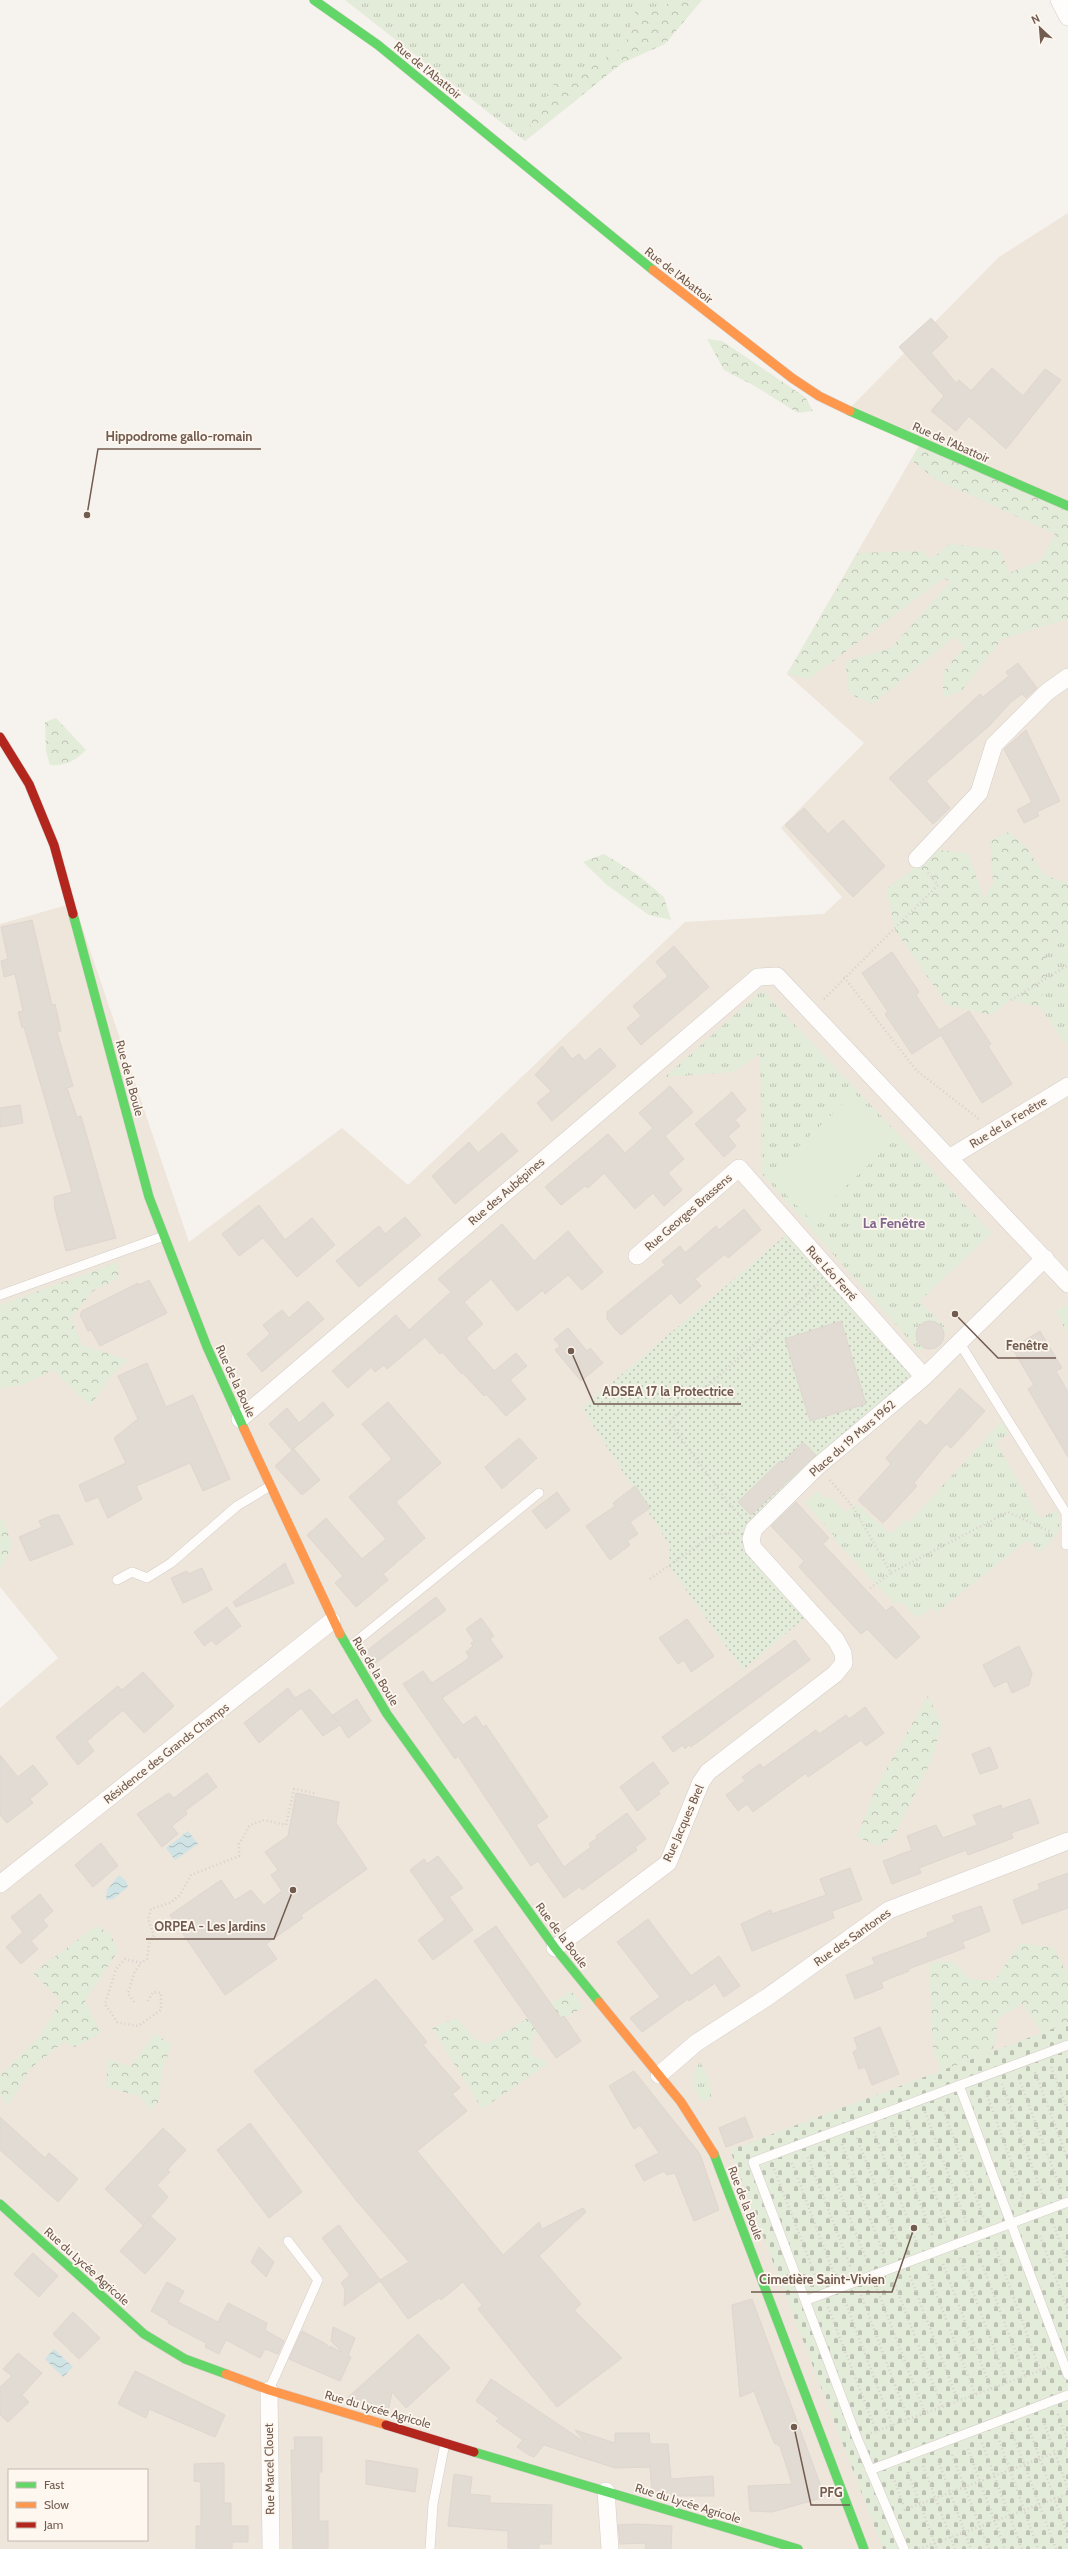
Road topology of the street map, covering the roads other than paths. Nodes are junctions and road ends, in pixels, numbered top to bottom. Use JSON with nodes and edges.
{"nodes":[{"id":1,"x":314,"y":0,"type":"edge"},
{"id":2,"x":1059,"y":0,"type":"edge"},
{"id":3,"x":1068,"y":17,"type":"edge"},
{"id":4,"x":1068,"y":506,"type":"edge"},
{"id":5,"x":1068,"y":677,"type":"edge"},
{"id":6,"x":0,"y":737,"type":"edge"},
{"id":7,"x":917,"y":859,"type":"road end"},
{"id":8,"x":1068,"y":1086,"type":"edge"},
{"id":9,"x":949,"y":1158,"type":"junction"},
{"id":10,"x":739,"y":1168,"type":"joint"},
{"id":11,"x":164,"y":1236,"type":"junction"},
{"id":12,"x":637,"y":1256,"type":"dead end"},
{"id":13,"x":1045,"y":1258,"type":"junction"},
{"id":14,"x":1068,"y":1284,"type":"edge"},
{"id":15,"x":0,"y":1295,"type":"edge"},
{"id":16,"x":959,"y":1342,"type":"junction"},
{"id":17,"x":924,"y":1377,"type":"junction"},
{"id":18,"x":240,"y":1418,"type":"junction"},
{"id":19,"x":270,"y":1486,"type":"junction"},
{"id":20,"x":538,"y":1493,"type":"dead end"},
{"id":21,"x":1066,"y":1540,"type":"road end"},
{"id":22,"x":117,"y":1580,"type":"dead end"},
{"id":23,"x":332,"y":1621,"type":"junction"},
{"id":24,"x":348,"y":1648,"type":"junction"},
{"id":25,"x":844,"y":1663,"type":"joint"},
{"id":26,"x":1068,"y":1841,"type":"edge"},
{"id":27,"x":0,"y":1884,"type":"edge"},
{"id":28,"x":555,"y":1948,"type":"junction"},
{"id":29,"x":1068,"y":2045,"type":"edge"},
{"id":30,"x":659,"y":2075,"type":"junction"},
{"id":31,"x":959,"y":2085,"type":"junction"},
{"id":32,"x":1067,"y":2203,"type":"edge"},
{"id":33,"x":0,"y":2204,"type":"edge"},
{"id":34,"x":1012,"y":2223,"type":"junction"},
{"id":35,"x":288,"y":2241,"type":"dead end"},
{"id":36,"x":807,"y":2300,"type":"junction"},
{"id":37,"x":1068,"y":2375,"type":"edge"},
{"id":38,"x":269,"y":2390,"type":"junction"},
{"id":39,"x":1068,"y":2395,"type":"edge"},
{"id":40,"x":445,"y":2442,"type":"junction"},
{"id":41,"x":870,"y":2470,"type":"junction"},
{"id":42,"x":606,"y":2491,"type":"junction"},
{"id":43,"x":271,"y":2549,"type":"edge"},
{"id":44,"x":430,"y":2549,"type":"edge"},
{"id":45,"x":610,"y":2549,"type":"edge"},
{"id":46,"x":798,"y":2549,"type":"edge"},
{"id":47,"x":864,"y":2549,"type":"edge"},
{"id":48,"x":904,"y":2549,"type":"edge"}],
"edges":[{"from":1,"to":4,"type":"street","name":"Rue de l'Abattoir"},
{"from":2,"to":3,"type":"street"},
{"from":5,"to":7,"type":"street"},
{"from":6,"to":11,"type":"street","name":"Rue de la Boule"},
{"from":8,"to":9,"type":"street","name":"Rue de la Fenêtre"},
{"from":9,"to":13,"type":"street"},
{"from":9,"to":18,"type":"street","name":"Rue des Aubépines"},
{"from":10,"to":12,"type":"street","name":"Rue Georges Brassens"},
{"from":10,"to":17,"type":"street","name":"Rue Léo Ferré"},
{"from":11,"to":15,"type":"lane"},
{"from":11,"to":18,"type":"street","name":"Rue de la Boule"},
{"from":13,"to":14,"type":"street"},
{"from":13,"to":16,"type":"street","name":"Place du 19 Mars 1962"},
{"from":16,"to":17,"type":"street","name":"Place du 19 Mars 1962"},
{"from":16,"to":21,"type":"lane"},
{"from":17,"to":25,"type":"street","name":"Place du 19 Mars 1962"},
{"from":18,"to":19,"type":"street","name":"Rue de la Boule"},
{"from":19,"to":22,"type":"lane"},
{"from":19,"to":23,"type":"street","name":"Rue de la Boule"},
{"from":20,"to":24,"type":"lane"},
{"from":23,"to":24,"type":"street","name":"Rue de la Boule"},
{"from":23,"to":27,"type":"street","name":"Résidence des Grands Champs"},
{"from":24,"to":28,"type":"street","name":"Rue de la Boule"},
{"from":25,"to":28,"type":"street","name":"Rue Jacques Brel"},
{"from":26,"to":30,"type":"street","name":"Rue des Santones"},
{"from":28,"to":30,"type":"street","name":"Rue de la Boule"},
{"from":29,"to":31,"type":"lane"},
{"from":30,"to":47,"type":"street","name":"Rue de la Boule"},
{"from":31,"to":34,"type":"lane"},
{"from":31,"to":36,"type":"lane"},
{"from":32,"to":34,"type":"lane"},
{"from":33,"to":38,"type":"street","name":"Rue du Lycée Agricole"},
{"from":34,"to":36,"type":"lane"},
{"from":34,"to":37,"type":"lane"},
{"from":35,"to":38,"type":"lane"},
{"from":36,"to":41,"type":"lane"},
{"from":38,"to":40,"type":"street","name":"Rue du Lycée Agricole"},
{"from":38,"to":43,"type":"street","name":"Rue Marcel Clouet"},
{"from":39,"to":41,"type":"lane"},
{"from":40,"to":42,"type":"street","name":"Rue du Lycée Agricole"},
{"from":40,"to":44,"type":"lane"},
{"from":41,"to":48,"type":"lane"},
{"from":42,"to":45,"type":"street"},
{"from":42,"to":46,"type":"street","name":"Rue du Lycée Agricole"}]}
